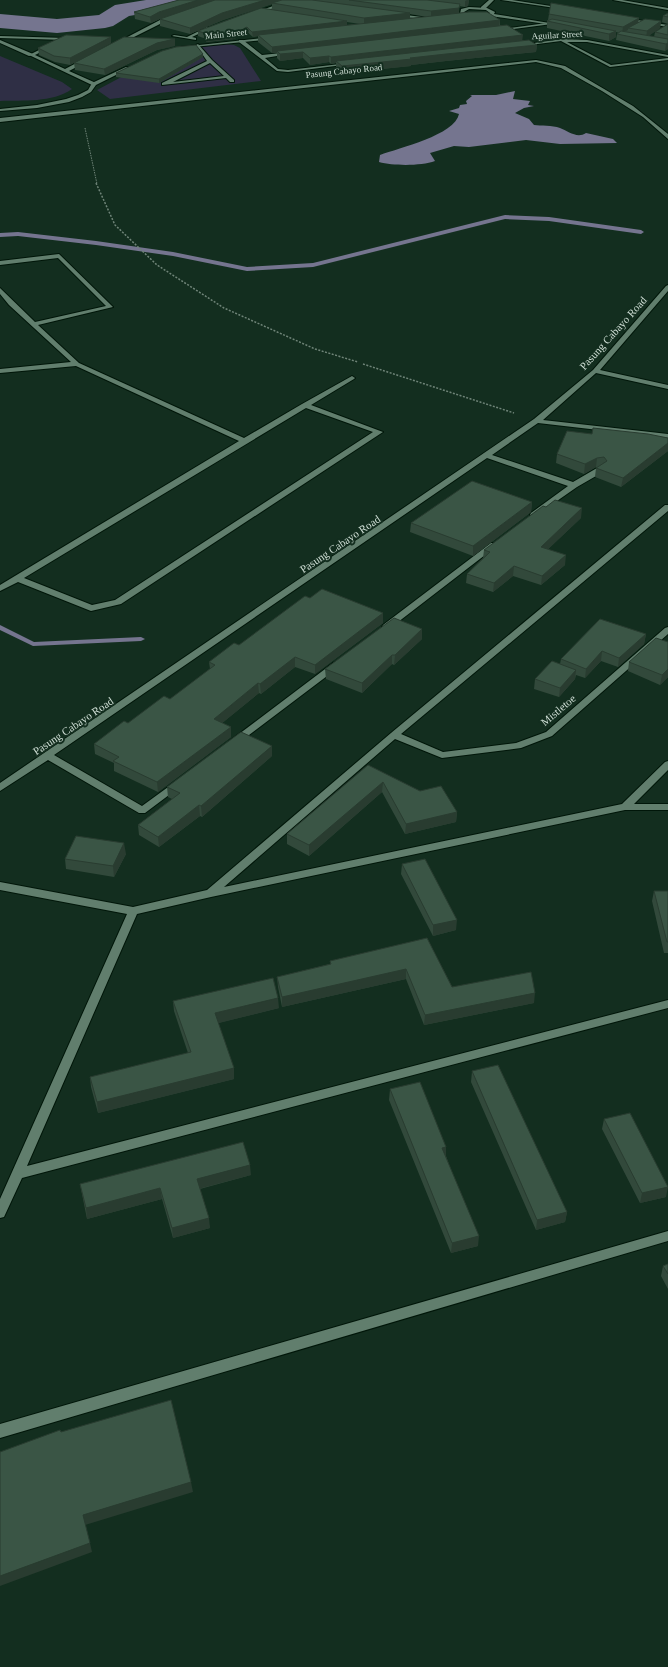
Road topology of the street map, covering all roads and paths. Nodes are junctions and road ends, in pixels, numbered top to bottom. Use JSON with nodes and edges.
{"nodes":[{"id":1,"x":492,"y":0,"type":"edge"},
{"id":2,"x":503,"y":0,"type":"edge"},
{"id":3,"x":615,"y":0,"type":"edge"},
{"id":4,"x":294,"y":1,"type":"edge"},
{"id":5,"x":459,"y":8,"type":"edge"},
{"id":6,"x":483,"y":8,"type":"junction"},
{"id":7,"x":466,"y":9,"type":"junction"},
{"id":8,"x":570,"y":9,"type":"edge"},
{"id":9,"x":668,"y":9,"type":"edge"},
{"id":10,"x":262,"y":11,"type":"junction"},
{"id":11,"x":277,"y":13,"type":"edge"},
{"id":12,"x":250,"y":14,"type":"edge"},
{"id":13,"x":389,"y":14,"type":"edge"},
{"id":14,"x":491,"y":15,"type":"junction"},
{"id":15,"x":178,"y":16,"type":"edge"},
{"id":16,"x":468,"y":16,"type":"junction"},
{"id":17,"x":456,"y":17,"type":"edge"},
{"id":18,"x":622,"y":18,"type":"edge"},
{"id":19,"x":412,"y":22,"type":"edge"},
{"id":20,"x":552,"y":23,"type":"junction"},
{"id":21,"x":567,"y":26,"type":"edge"},
{"id":22,"x":668,"y":26,"type":"edge"},
{"id":23,"x":213,"y":27,"type":"edge"},
{"id":24,"x":489,"y":30,"type":"edge"},
{"id":25,"x":663,"y":30,"type":"edge"},
{"id":26,"x":137,"y":33,"type":"junction"},
{"id":27,"x":174,"y":36,"type":"edge"},
{"id":28,"x":0,"y":37,"type":"edge"},
{"id":29,"x":116,"y":37,"type":"dead end"},
{"id":30,"x":279,"y":37,"type":"edge"},
{"id":31,"x":187,"y":38,"type":"junction"},
{"id":32,"x":66,"y":39,"type":"junction"},
{"id":33,"x":73,"y":39,"type":"edge"},
{"id":34,"x":562,"y":40,"type":"junction"},
{"id":35,"x":0,"y":41,"type":"edge"},
{"id":36,"x":240,"y":41,"type":"junction"},
{"id":37,"x":199,"y":43,"type":"junction"},
{"id":38,"x":515,"y":46,"type":"edge"},
{"id":39,"x":111,"y":47,"type":"edge"},
{"id":40,"x":176,"y":48,"type":"edge"},
{"id":41,"x":293,"y":53,"type":"edge"},
{"id":42,"x":31,"y":55,"type":"junction"},
{"id":43,"x":668,"y":56,"type":"edge"},
{"id":44,"x":92,"y":57,"type":"edge"},
{"id":45,"x":261,"y":57,"type":"junction"},
{"id":46,"x":668,"y":59,"type":"edge"},
{"id":47,"x":210,"y":61,"type":"junction"},
{"id":48,"x":358,"y":63,"type":"edge"},
{"id":49,"x":134,"y":65,"type":"edge"},
{"id":50,"x":65,"y":71,"type":"junction"},
{"id":51,"x":226,"y":77,"type":"junction"},
{"id":52,"x":232,"y":81,"type":"dead end"},
{"id":53,"x":94,"y":84,"type":"junction"},
{"id":54,"x":0,"y":110,"type":"edge"},
{"id":55,"x":82,"y":110,"type":"junction"},
{"id":56,"x":0,"y":120,"type":"edge"},
{"id":57,"x":668,"y":137,"type":"edge"},
{"id":58,"x":0,"y":262,"type":"edge"},
{"id":59,"x":668,"y":287,"type":"edge"},
{"id":60,"x":0,"y":290,"type":"edge"},
{"id":61,"x":0,"y":304,"type":"edge"},
{"id":62,"x":11,"y":304,"type":"junction"},
{"id":63,"x":34,"y":324,"type":"junction"},
{"id":64,"x":77,"y":364,"type":"junction"},
{"id":65,"x":0,"y":371,"type":"edge"},
{"id":66,"x":595,"y":371,"type":"junction"},
{"id":67,"x":352,"y":378,"type":"dead end"},
{"id":68,"x":668,"y":388,"type":"edge"},
{"id":69,"x":304,"y":405,"type":"junction"},
{"id":70,"x":537,"y":421,"type":"junction"},
{"id":71,"x":668,"y":436,"type":"edge"},
{"id":72,"x":244,"y":441,"type":"junction"},
{"id":73,"x":488,"y":456,"type":"junction"},
{"id":74,"x":600,"y":470,"type":"edge"},
{"id":75,"x":574,"y":485,"type":"junction"},
{"id":76,"x":668,"y":507,"type":"edge"},
{"id":77,"x":530,"y":518,"type":"edge"},
{"id":78,"x":504,"y":538,"type":"edge"},
{"id":79,"x":19,"y":578,"type":"junction"},
{"id":80,"x":0,"y":589,"type":"edge"},
{"id":81,"x":668,"y":630,"type":"edge"},
{"id":82,"x":377,"y":634,"type":"edge"},
{"id":83,"x":346,"y":658,"type":"edge"},
{"id":84,"x":394,"y":736,"type":"junction"},
{"id":85,"x":225,"y":749,"type":"edge"},
{"id":86,"x":48,"y":756,"type":"junction"},
{"id":87,"x":668,"y":764,"type":"edge"},
{"id":88,"x":187,"y":777,"type":"edge"},
{"id":89,"x":0,"y":788,"type":"edge"},
{"id":90,"x":668,"y":807,"type":"edge"},
{"id":91,"x":624,"y":808,"type":"junction"},
{"id":92,"x":0,"y":886,"type":"edge"},
{"id":93,"x":211,"y":893,"type":"junction"},
{"id":94,"x":133,"y":911,"type":"junction"},
{"id":95,"x":668,"y":1004,"type":"edge"},
{"id":96,"x":17,"y":1174,"type":"junction"},
{"id":97,"x":0,"y":1212,"type":"edge"},
{"id":98,"x":668,"y":1236,"type":"edge"},
{"id":99,"x":0,"y":1431,"type":"edge"}],
"edges":[{"from":1,"to":6,"type":"street"},
{"from":2,"to":8,"type":"street"},
{"from":3,"to":9,"type":"street"},
{"from":4,"to":10,"type":"street"},
{"from":5,"to":7,"type":"street"},
{"from":6,"to":7,"type":"street"},
{"from":6,"to":14,"type":"street"},
{"from":7,"to":16,"type":"street"},
{"from":10,"to":11,"type":"street"},
{"from":10,"to":12,"type":"street"},
{"from":13,"to":19,"type":"street"},
{"from":14,"to":16,"type":"street"},
{"from":14,"to":20,"type":"street"},
{"from":15,"to":26,"type":"street"},
{"from":16,"to":17,"type":"street"},
{"from":18,"to":22,"type":"street"},
{"from":20,"to":21,"type":"street"},
{"from":20,"to":24,"type":"street"},
{"from":22,"to":25,"type":"street"},
{"from":23,"to":31,"type":"street"},
{"from":26,"to":29,"type":"street"},
{"from":26,"to":39,"type":"street"},
{"from":27,"to":31,"type":"street"},
{"from":28,"to":32,"type":"street"},
{"from":30,"to":36,"type":"street","name":"Main Street"},
{"from":31,"to":37,"type":"street"},
{"from":32,"to":33,"type":"street"},
{"from":32,"to":42,"type":"street"},
{"from":34,"to":38,"type":"street","name":"Aguilar Street"},
{"from":34,"to":43,"type":"street","name":"Aguilar Street"},
{"from":34,"to":46,"type":"street"},
{"from":35,"to":42,"type":"street"},
{"from":36,"to":37,"type":"street","name":"Main Street"},
{"from":36,"to":45,"type":"street"},
{"from":37,"to":40,"type":"street","name":"Main Street"},
{"from":37,"to":47,"type":"street"},
{"from":41,"to":45,"type":"street"},
{"from":42,"to":50,"type":"street"},
{"from":44,"to":50,"type":"street"},
{"from":45,"to":48,"type":"street"},
{"from":47,"to":51,"type":"street"},
{"from":47,"to":51,"type":"street"},
{"from":49,"to":53,"type":"street"},
{"from":50,"to":53,"type":"street"},
{"from":51,"to":52,"type":"street"},
{"from":53,"to":54,"type":"street"},
{"from":55,"to":56,"type":"street","name":"Pasung Cabayo Road"},
{"from":55,"to":57,"type":"street","name":"Pasung Cabayo Road"},
{"from":55,"to":70,"type":"path"},
{"from":58,"to":63,"type":"street"},
{"from":59,"to":66,"type":"street","name":"Pasung Cabayo Road"},
{"from":60,"to":62,"type":"street"},
{"from":61,"to":62,"type":"street"},
{"from":62,"to":63,"type":"street"},
{"from":63,"to":64,"type":"street"},
{"from":64,"to":65,"type":"street"},
{"from":64,"to":72,"type":"street"},
{"from":66,"to":68,"type":"street"},
{"from":66,"to":70,"type":"street","name":"Pasung Cabayo Road"},
{"from":67,"to":69,"type":"street"},
{"from":69,"to":72,"type":"street"},
{"from":69,"to":79,"type":"street"},
{"from":70,"to":71,"type":"street"},
{"from":70,"to":73,"type":"street","name":"Pasung Cabayo Road"},
{"from":72,"to":79,"type":"street"},
{"from":73,"to":75,"type":"street"},
{"from":73,"to":86,"type":"street","name":"Pasung Cabayo Road"},
{"from":74,"to":75,"type":"street"},
{"from":75,"to":77,"type":"street"},
{"from":76,"to":84,"type":"street"},
{"from":78,"to":82,"type":"street"},
{"from":79,"to":80,"type":"street"},
{"from":81,"to":84,"type":"street","name":"Mistletoe"},
{"from":83,"to":85,"type":"street"},
{"from":84,"to":93,"type":"street"},
{"from":86,"to":88,"type":"street"},
{"from":86,"to":89,"type":"street","name":"Pasung Cabayo Road"},
{"from":87,"to":91,"type":"street"},
{"from":90,"to":91,"type":"street"},
{"from":91,"to":93,"type":"street"},
{"from":92,"to":94,"type":"street"},
{"from":93,"to":94,"type":"street"},
{"from":94,"to":96,"type":"street"},
{"from":95,"to":96,"type":"street"},
{"from":96,"to":97,"type":"street"},
{"from":98,"to":99,"type":"street"}]}
